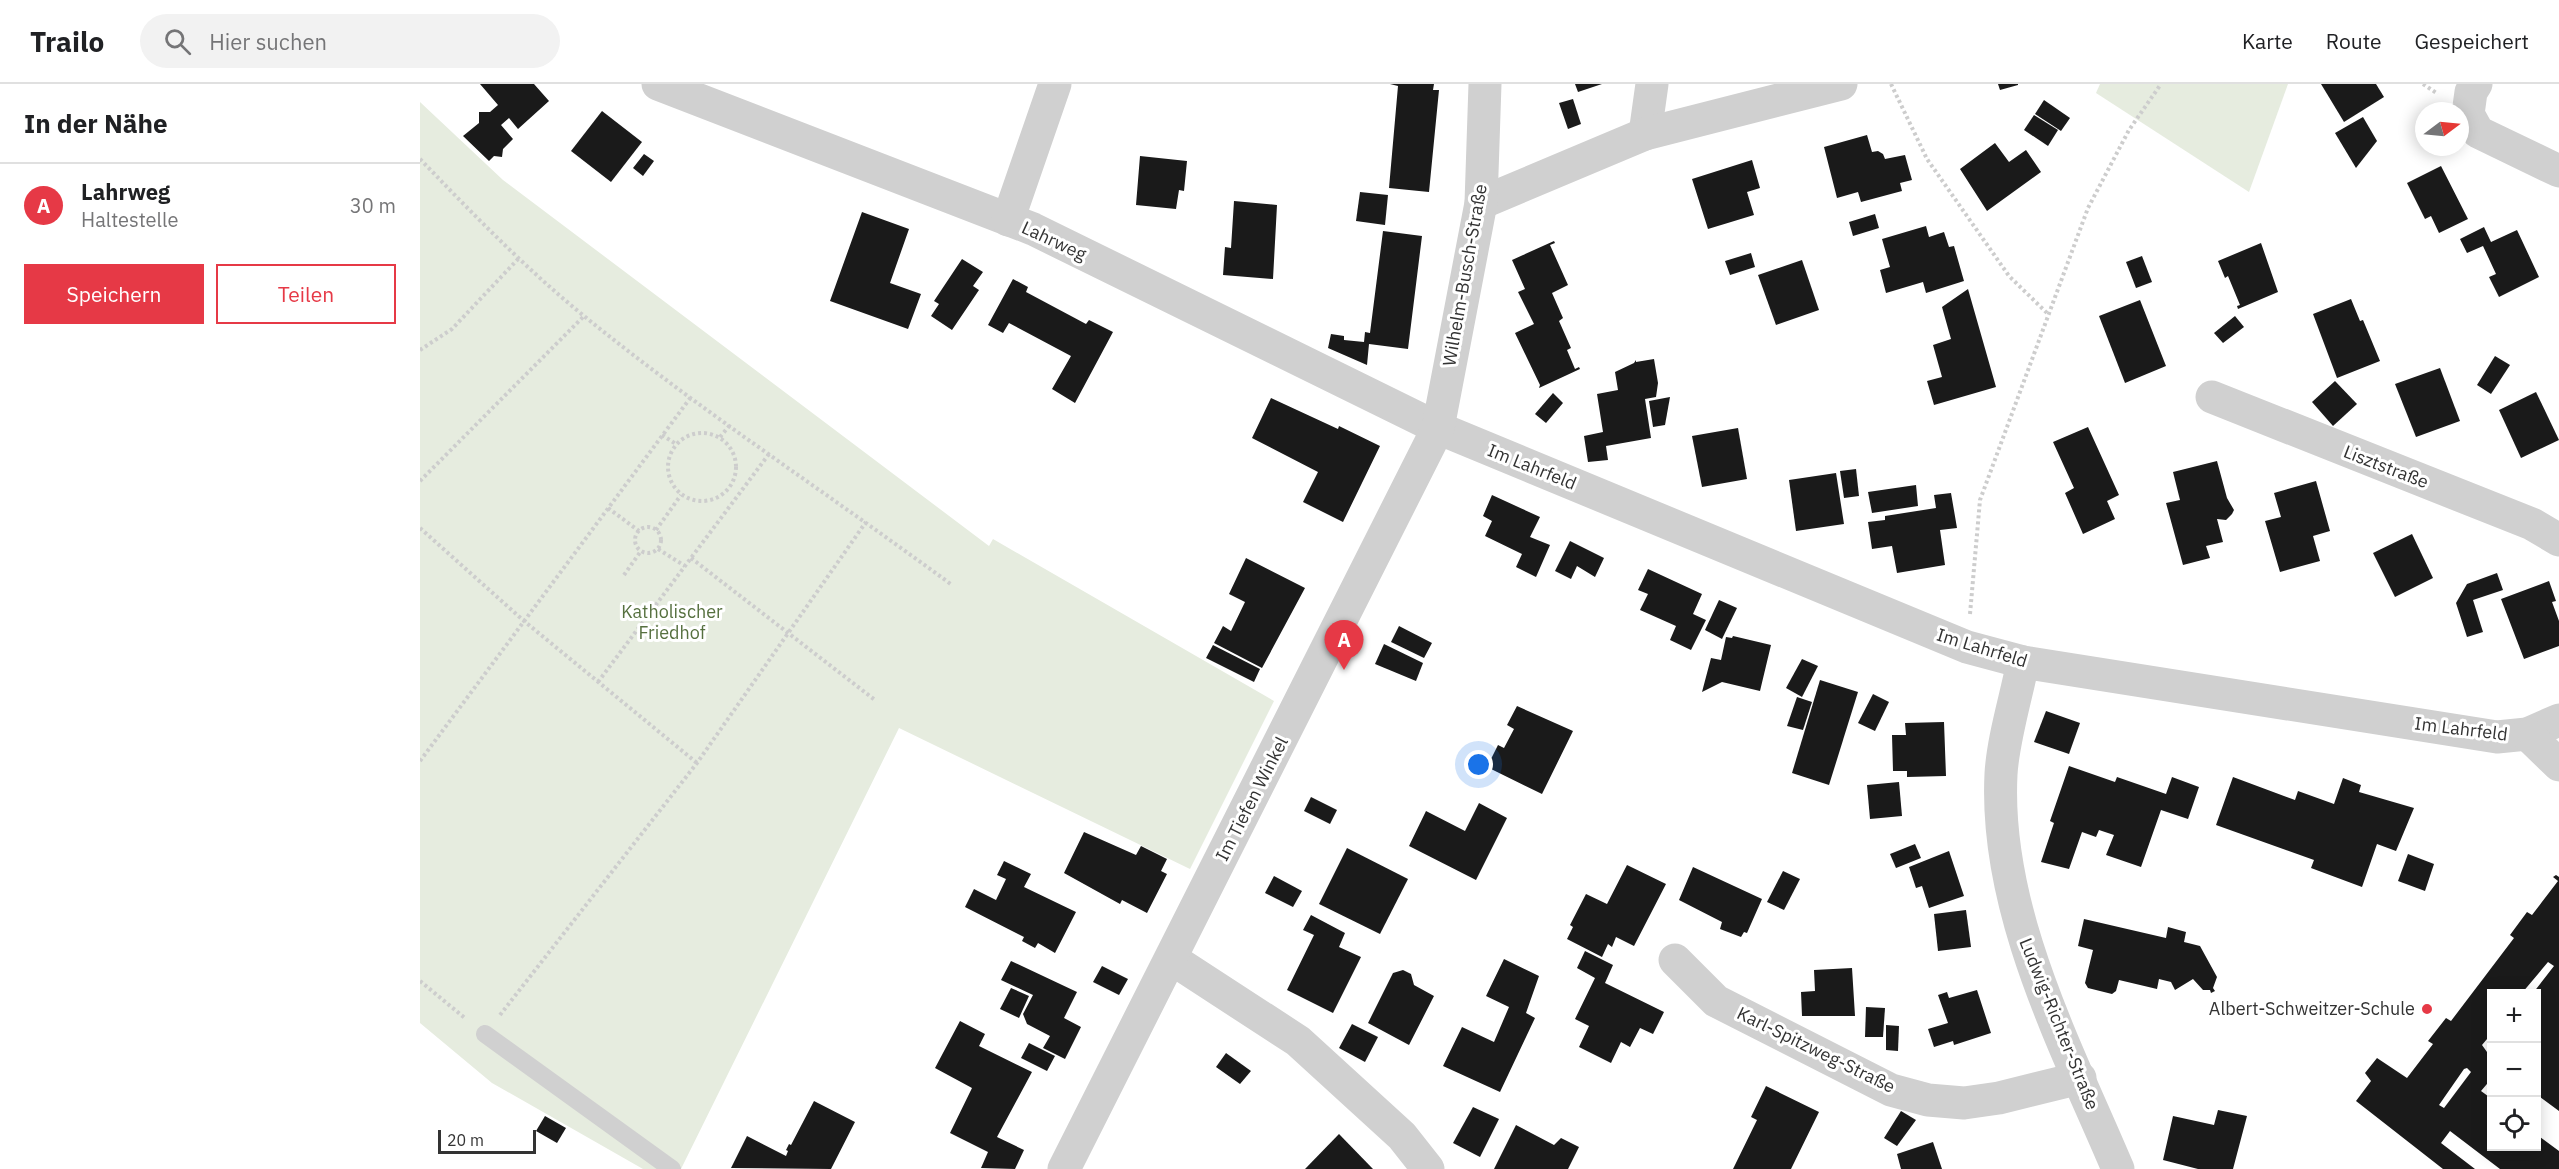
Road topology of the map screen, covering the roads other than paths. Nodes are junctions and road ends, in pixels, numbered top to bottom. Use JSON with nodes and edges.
{"nodes":[{"id":1,"x":658,"y":84,"type":"edge"},
{"id":2,"x":1055,"y":84,"type":"edge"},
{"id":3,"x":1485,"y":84,"type":"edge"},
{"id":4,"x":1652,"y":84,"type":"edge"},
{"id":5,"x":1841,"y":84,"type":"edge"},
{"id":6,"x":2476,"y":84,"type":"edge"},
{"id":7,"x":1645,"y":134,"type":"junction"},
{"id":8,"x":2559,"y":171,"type":"edge"},
{"id":9,"x":1480,"y":203,"type":"junction"},
{"id":10,"x":1008,"y":220,"type":"junction"},
{"id":11,"x":2212,"y":397,"type":"dead end"},
{"id":12,"x":1438,"y":428,"type":"junction"},
{"id":13,"x":2559,"y":540,"type":"edge"},
{"id":14,"x":2023,"y":662,"type":"junction"},
{"id":15,"x":2559,"y":720,"type":"edge"},
{"id":16,"x":2527,"y":734,"type":"junction"},
{"id":17,"x":2559,"y":765,"type":"edge"},
{"id":18,"x":1172,"y":958,"type":"junction"},
{"id":19,"x":1675,"y":960,"type":"dead end"},
{"id":20,"x":485,"y":1034,"type":"road end"},
{"id":21,"x":2080,"y":1078,"type":"junction"},
{"id":22,"x":672,"y":1169,"type":"edge"},
{"id":23,"x":1064,"y":1169,"type":"edge"},
{"id":24,"x":1428,"y":1169,"type":"edge"},
{"id":25,"x":2118,"y":1169,"type":"edge"}],
"edges":[{"from":1,"to":10,"type":"street","name":"Lahrweg"},
{"from":2,"to":10,"type":"street"},
{"from":3,"to":9,"type":"street","name":"Wilhelm-Busch-Straße"},
{"from":4,"to":7,"type":"street"},
{"from":5,"to":7,"type":"street"},
{"from":6,"to":8,"type":"street"},
{"from":7,"to":9,"type":"street"},
{"from":9,"to":12,"type":"street","name":"Wilhelm-Busch-Straße"},
{"from":10,"to":12,"type":"street","name":"Lahrweg"},
{"from":11,"to":13,"type":"street","name":"Lisztstraße"},
{"from":12,"to":14,"type":"street","name":"Im Lahrfeld"},
{"from":12,"to":18,"type":"street","name":"Im Tiefen Winkel"},
{"from":14,"to":16,"type":"street","name":"Im Lahrfeld"},
{"from":14,"to":21,"type":"street","name":"Ludwig-Richter-Straße"},
{"from":15,"to":16,"type":"street","name":"Im Lahrfeld"},
{"from":16,"to":17,"type":"street"},
{"from":18,"to":23,"type":"street","name":"Im Tiefen Winkel"},
{"from":18,"to":24,"type":"street"},
{"from":19,"to":21,"type":"street","name":"Karl-Spitzweg-Straße"},
{"from":20,"to":22,"type":"lane"},
{"from":21,"to":25,"type":"street","name":"Ludwig-Richter-Straße"}]}
